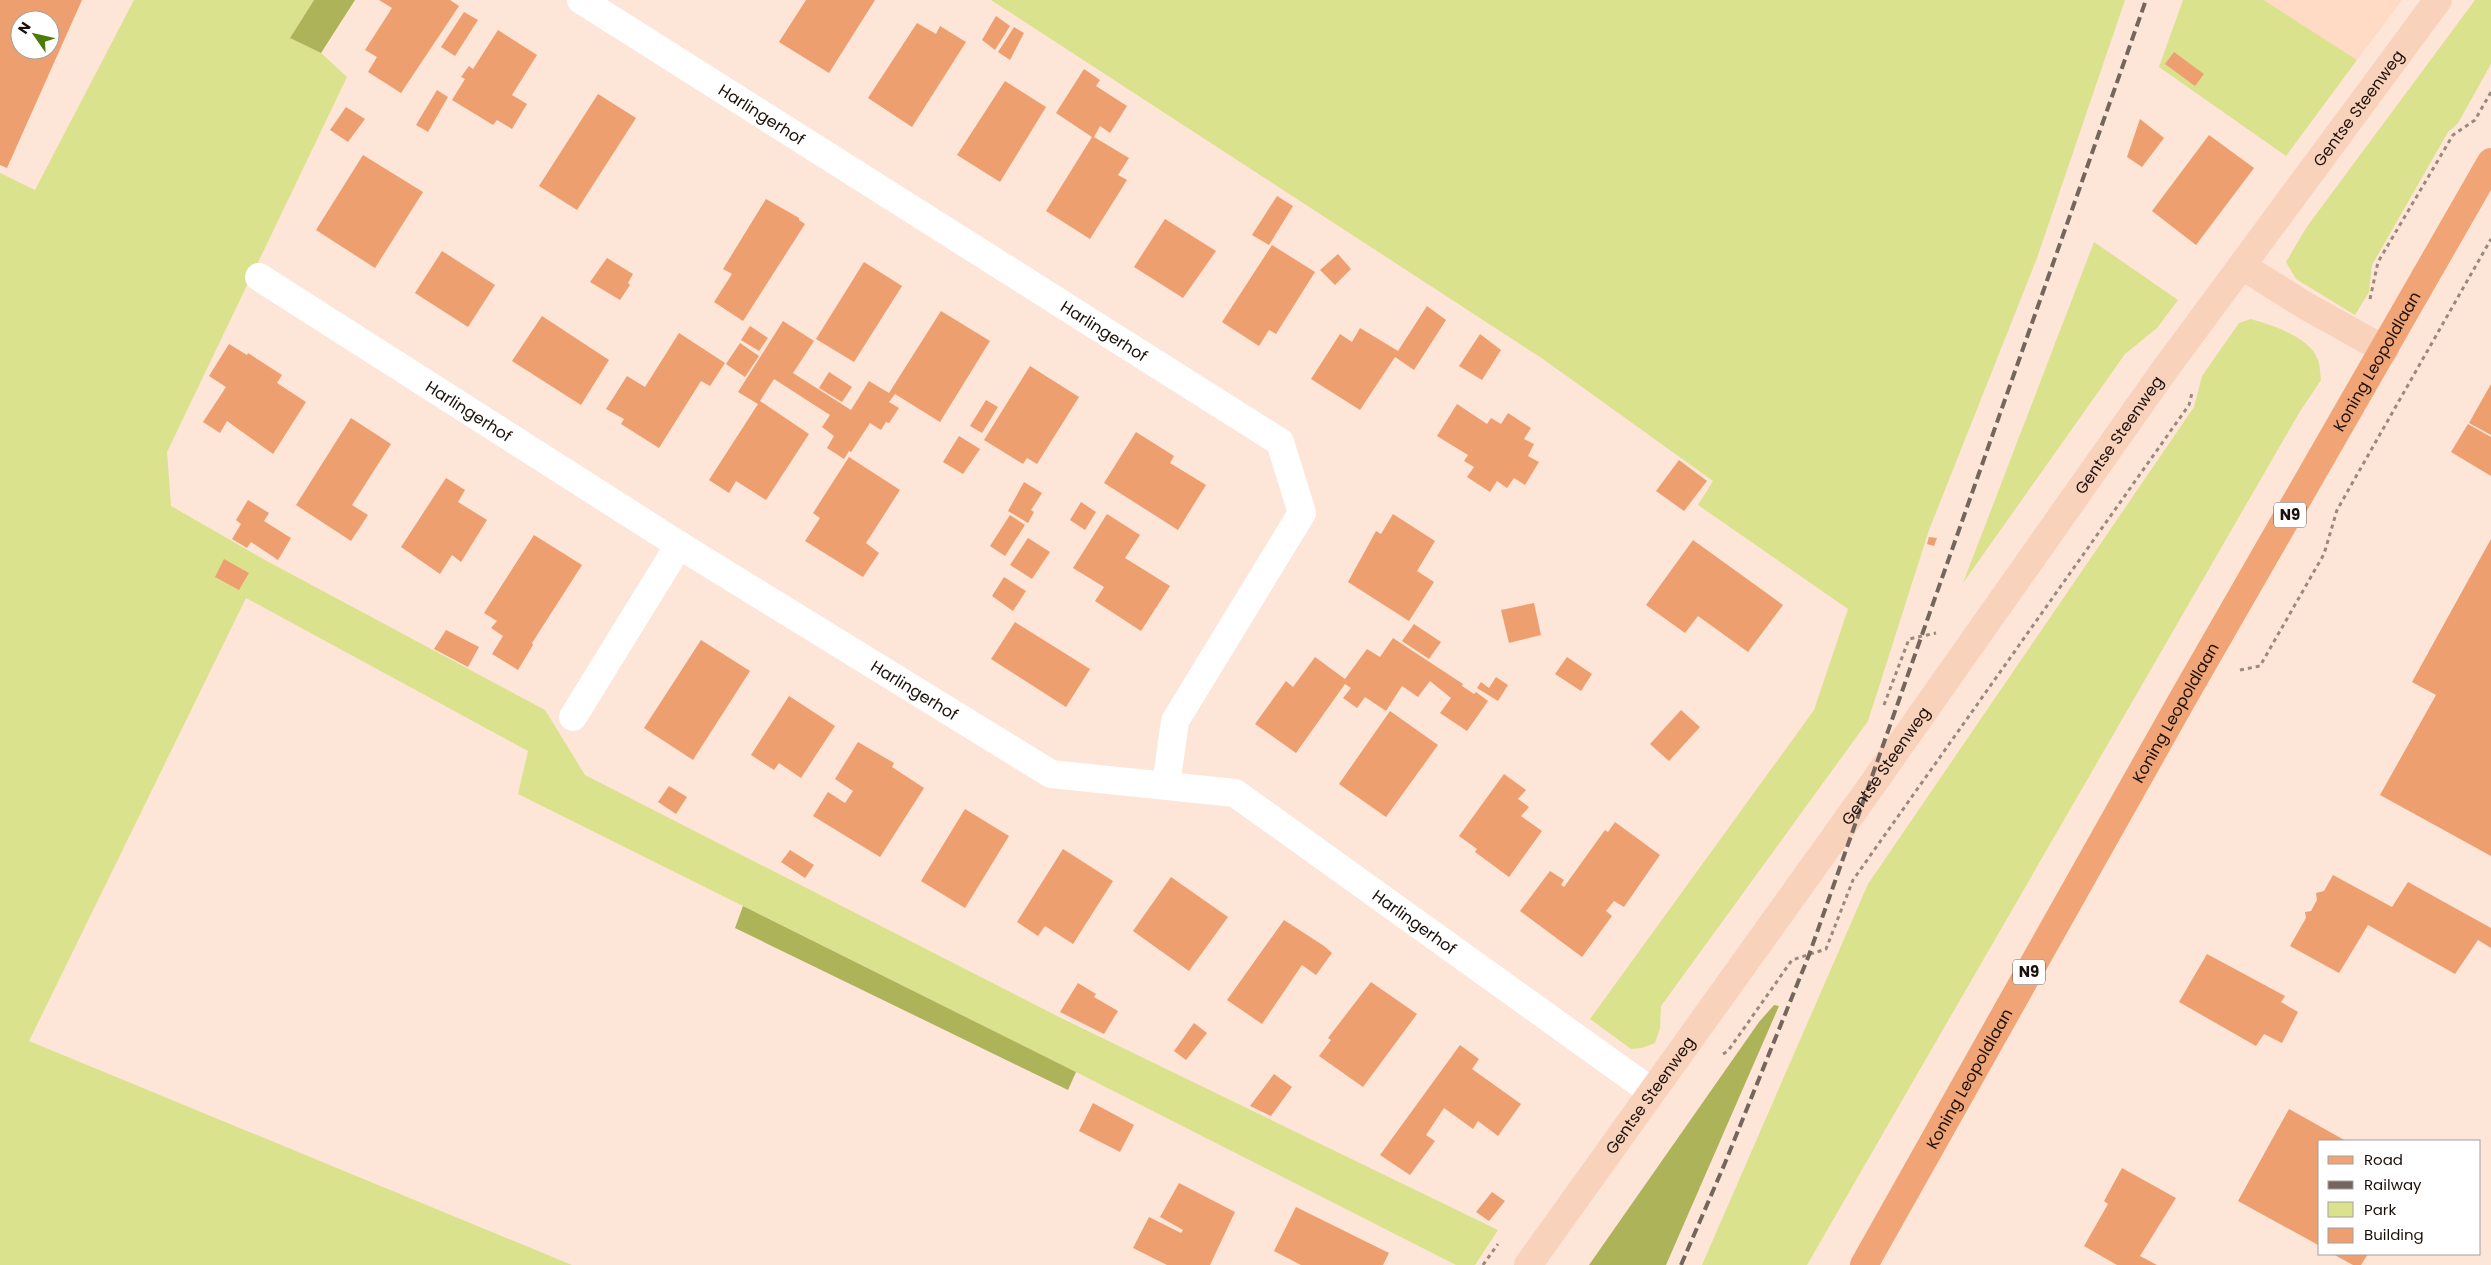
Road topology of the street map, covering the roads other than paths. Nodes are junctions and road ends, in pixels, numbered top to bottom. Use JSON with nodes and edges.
{"nodes":[{"id":1,"x":581,"y":0,"type":"edge"},
{"id":2,"x":2438,"y":0,"type":"edge"},
{"id":3,"x":609,"y":7,"type":"edge"},
{"id":4,"x":2491,"y":162,"type":"edge"},
{"id":5,"x":2242,"y":266,"type":"junction"},
{"id":6,"x":259,"y":277,"type":"dead end"},
{"id":7,"x":2385,"y":350,"type":"junction"},
{"id":8,"x":679,"y":545,"type":"junction"},
{"id":9,"x":573,"y":717,"type":"dead end"},
{"id":10,"x":1166,"y":785,"type":"junction"},
{"id":11,"x":1652,"y":1092,"type":"junction"},
{"id":12,"x":1528,"y":1265,"type":"edge"},
{"id":13,"x":1864,"y":1265,"type":"edge"}],
"edges":[{"from":1,"to":3,"type":"street","name":"Harlingerhof"},
{"from":2,"to":5,"type":"street","name":"Gentse Steenweg"},
{"from":3,"to":10,"type":"street","name":"Harlingerhof"},
{"from":4,"to":7,"type":"main road","name":"Koning Leopoldlaan","number":"N9"},
{"from":5,"to":7,"type":"street"},
{"from":5,"to":11,"type":"street","name":"Gentse Steenweg"},
{"from":6,"to":8,"type":"street","name":"Harlingerhof"},
{"from":7,"to":13,"type":"main road","name":"Koning Leopoldlaan","number":"N9"},
{"from":8,"to":9,"type":"street"},
{"from":8,"to":10,"type":"street","name":"Harlingerhof"},
{"from":10,"to":11,"type":"street","name":"Harlingerhof"},
{"from":11,"to":12,"type":"street","name":"Gentse Steenweg"}]}
